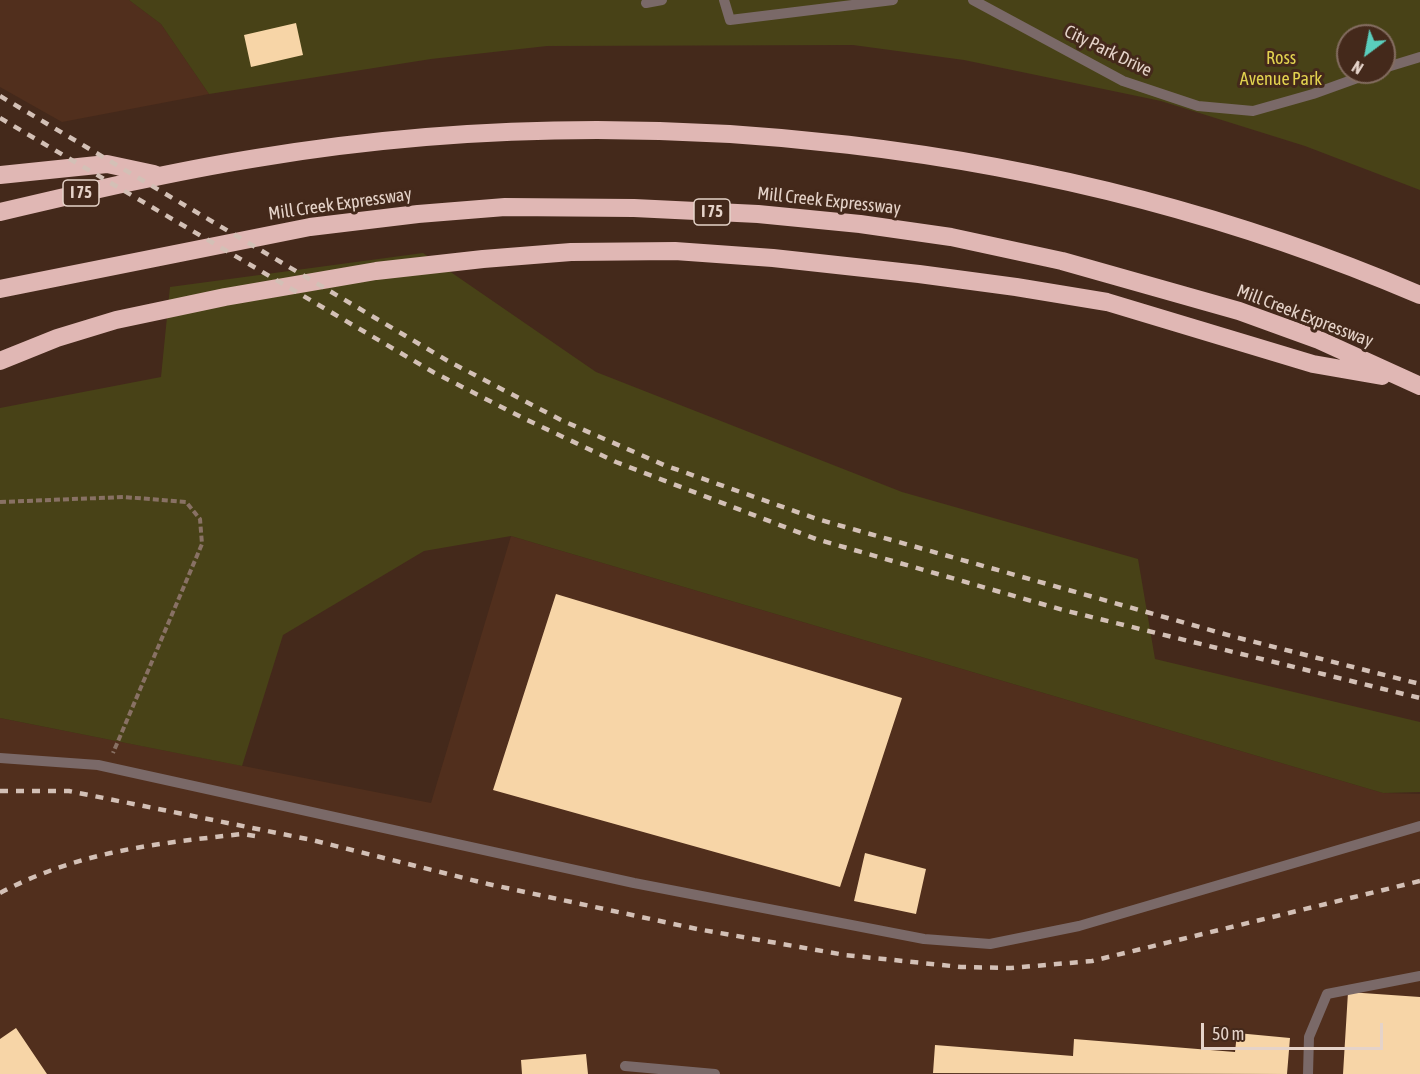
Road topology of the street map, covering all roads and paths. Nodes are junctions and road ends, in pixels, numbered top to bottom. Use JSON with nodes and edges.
{"nodes":[{"id":1,"x":662,"y":0,"type":"edge"},
{"id":2,"x":724,"y":0,"type":"edge"},
{"id":3,"x":887,"y":0,"type":"edge"},
{"id":4,"x":973,"y":0,"type":"edge"},
{"id":5,"x":645,"y":3,"type":"dead end"},
{"id":6,"x":1420,"y":46,"type":"edge"},
{"id":7,"x":1417,"y":57,"type":"edge"},
{"id":8,"x":1396,"y":64,"type":"edge"},
{"id":9,"x":1341,"y":84,"type":"edge"},
{"id":10,"x":0,"y":175,"type":"edge"},
{"id":11,"x":161,"y":175,"type":"junction"},
{"id":12,"x":0,"y":212,"type":"edge"},
{"id":13,"x":0,"y":290,"type":"edge"},
{"id":14,"x":1420,"y":295,"type":"edge"},
{"id":15,"x":0,"y":361,"type":"edge"},
{"id":16,"x":1413,"y":383,"type":"edge"},
{"id":17,"x":0,"y":502,"type":"edge"},
{"id":18,"x":0,"y":758,"type":"edge"},
{"id":19,"x":107,"y":767,"type":"junction"},
{"id":20,"x":1420,"y":826,"type":"edge"},
{"id":21,"x":1420,"y":976,"type":"edge"},
{"id":22,"x":625,"y":1066,"type":"dead end"},
{"id":23,"x":715,"y":1074,"type":"edge"},
{"id":24,"x":1308,"y":1074,"type":"edge"}],
"edges":[{"from":1,"to":5,"type":"lane"},
{"from":2,"to":3,"type":"lane"},
{"from":4,"to":9,"type":"lane","name":"City Park Drive"},
{"from":6,"to":7,"type":"lane"},
{"from":7,"to":8,"type":"lane"},
{"from":10,"to":11,"type":"highway"},
{"from":11,"to":12,"type":"highway","number":"I 75"},
{"from":11,"to":14,"type":"highway","number":"I 75"},
{"from":13,"to":16,"type":"highway","name":"Mill Creek Expressway","number":"I 75"},
{"from":15,"to":16,"type":"highway"},
{"from":17,"to":19,"type":"path"},
{"from":18,"to":19,"type":"lane"},
{"from":19,"to":20,"type":"lane"},
{"from":21,"to":24,"type":"lane"},
{"from":22,"to":23,"type":"lane"}]}
